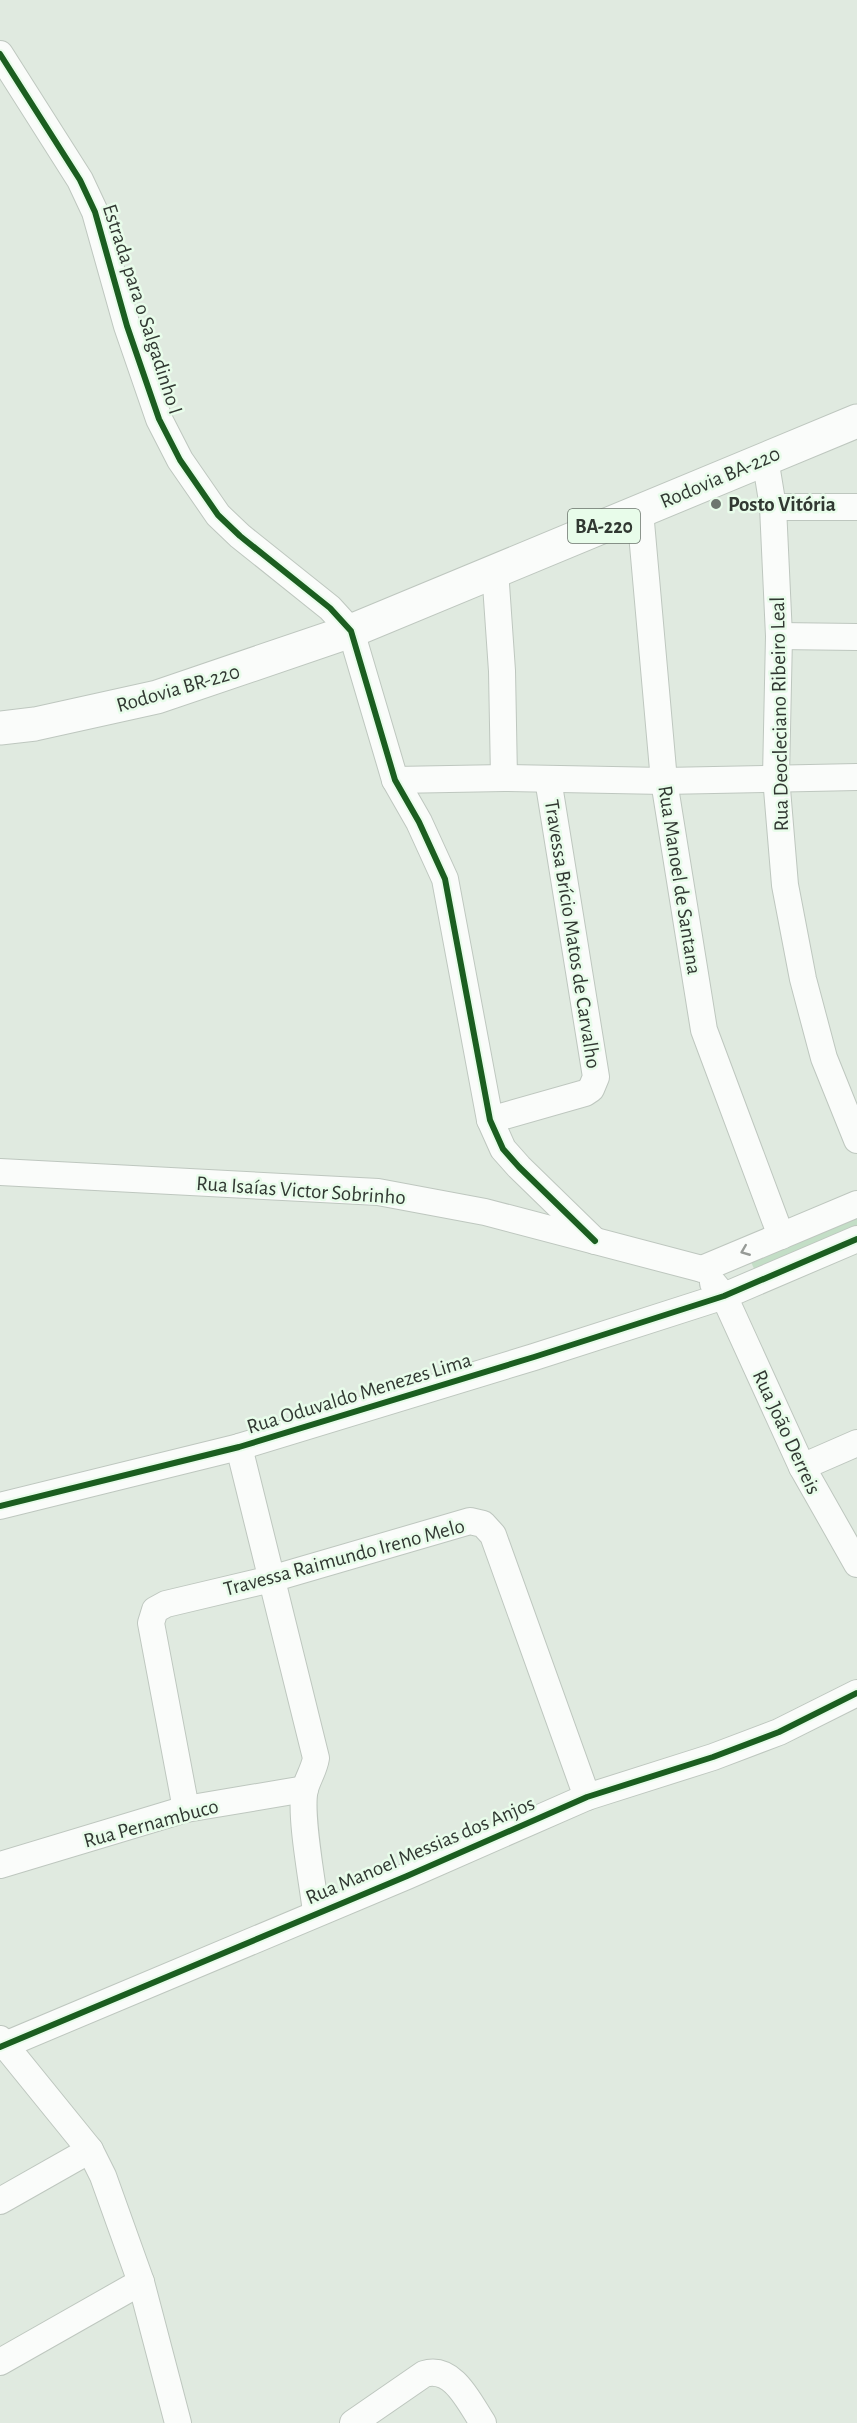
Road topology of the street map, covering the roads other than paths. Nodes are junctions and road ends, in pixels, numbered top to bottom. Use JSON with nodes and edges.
{"nodes":[{"id":1,"x":0,"y":54,"type":"edge"},
{"id":2,"x":8,"y":84,"type":"edge"},
{"id":3,"x":856,"y":422,"type":"edge"},
{"id":4,"x":765,"y":458,"type":"junction"},
{"id":5,"x":773,"y":507,"type":"junction"},
{"id":6,"x":857,"y":507,"type":"edge"},
{"id":7,"x":640,"y":511,"type":"junction"},
{"id":8,"x":495,"y":570,"type":"junction"},
{"id":9,"x":351,"y":632,"type":"junction"},
{"id":10,"x":779,"y":636,"type":"junction"},
{"id":11,"x":857,"y":637,"type":"edge"},
{"id":12,"x":0,"y":728,"type":"edge"},
{"id":13,"x":776,"y":777,"type":"junction"},
{"id":14,"x":857,"y":777,"type":"edge"},
{"id":15,"x":504,"y":778,"type":"junction"},
{"id":16,"x":548,"y":779,"type":"junction"},
{"id":17,"x":395,"y":780,"type":"junction"},
{"id":18,"x":664,"y":781,"type":"junction"},
{"id":19,"x":490,"y":1120,"type":"junction"},
{"id":20,"x":857,"y":1140,"type":"edge"},
{"id":21,"x":0,"y":1172,"type":"edge"},
{"id":22,"x":857,"y":1204,"type":"edge"},
{"id":23,"x":781,"y":1236,"type":"junction"},
{"id":24,"x":857,"y":1239,"type":"edge"},
{"id":25,"x":595,"y":1240,"type":"junction"},
{"id":26,"x":702,"y":1269,"type":"junction"},
{"id":27,"x":724,"y":1296,"type":"junction"},
{"id":28,"x":857,"y":1443,"type":"edge"},
{"id":29,"x":238,"y":1447,"type":"junction"},
{"id":30,"x":802,"y":1467,"type":"junction"},
{"id":31,"x":0,"y":1506,"type":"edge"},
{"id":32,"x":857,"y":1564,"type":"edge"},
{"id":33,"x":271,"y":1579,"type":"junction"},
{"id":34,"x":857,"y":1694,"type":"edge"},
{"id":35,"x":305,"y":1789,"type":"junction"},
{"id":36,"x":587,"y":1797,"type":"junction"},
{"id":37,"x":186,"y":1809,"type":"junction"},
{"id":38,"x":0,"y":1865,"type":"edge"},
{"id":39,"x":316,"y":1912,"type":"junction"},
{"id":40,"x":1,"y":2044,"type":"edge"},
{"id":41,"x":90,"y":2150,"type":"junction"},
{"id":42,"x":0,"y":2201,"type":"edge"},
{"id":43,"x":141,"y":2282,"type":"junction"},
{"id":44,"x":0,"y":2362,"type":"edge"},
{"id":45,"x":178,"y":2423,"type":"edge"},
{"id":46,"x":353,"y":2423,"type":"edge"},
{"id":47,"x":483,"y":2423,"type":"edge"}],
"edges":[{"from":1,"to":2,"type":"street","name":"Estrada para o Salgadinho I"},
{"from":2,"to":9,"type":"street","name":"Estrada para o Salgadinho I"},
{"from":3,"to":4,"type":"main road","name":"Rodovia BA-220","number":"BA-220"},
{"from":4,"to":5,"type":"street","name":"Rua Deocleciano Ribeiro Leal"},
{"from":4,"to":7,"type":"main road","name":"Rodovia BA-220","number":"BA-220"},
{"from":5,"to":6,"type":"street"},
{"from":5,"to":10,"type":"street","name":"Rua Deocleciano Ribeiro Leal"},
{"from":7,"to":8,"type":"main road","name":"Rodovia BA-220","number":"BA-220"},
{"from":7,"to":18,"type":"street","name":"Rua Manoel de Santana"},
{"from":8,"to":9,"type":"main road","name":"Rodovia BA-220","number":"BA-220"},
{"from":8,"to":15,"type":"street"},
{"from":9,"to":12,"type":"main road","name":"Rodovia BR-220","number":"BA-220"},
{"from":9,"to":17,"type":"street"},
{"from":10,"to":11,"type":"street"},
{"from":10,"to":13,"type":"street","name":"Rua Deocleciano Ribeiro Leal"},
{"from":13,"to":14,"type":"street"},
{"from":13,"to":18,"type":"street"},
{"from":13,"to":20,"type":"street","name":"Rua Deocleciano Ribeiro Leal"},
{"from":15,"to":16,"type":"street"},
{"from":15,"to":17,"type":"street"},
{"from":16,"to":18,"type":"street"},
{"from":16,"to":19,"type":"street","name":"Travessa Brício Matos de Carvalho"},
{"from":17,"to":19,"type":"street"},
{"from":18,"to":23,"type":"street","name":"Rua Manoel de Santana"},
{"from":19,"to":25,"type":"street"},
{"from":21,"to":25,"type":"street","name":"Rua Isaías Victor Sobrinho"},
{"from":22,"to":23,"type":"street"},
{"from":23,"to":26,"type":"street","one_way":true},
{"from":24,"to":27,"type":"street","name":"Rua Oduvaldo Menezes Lima"},
{"from":25,"to":26,"type":"street","name":"Rua Isaías Victor Sobrinho"},
{"from":26,"to":27,"type":"street","name":"Rua João Derreis"},
{"from":27,"to":29,"type":"street","name":"Rua Oduvaldo Menezes Lima"},
{"from":27,"to":30,"type":"street","name":"Rua João Derreis"},
{"from":28,"to":30,"type":"street"},
{"from":29,"to":31,"type":"street","name":"Rua Oduvaldo Menezes Lima"},
{"from":29,"to":33,"type":"street"},
{"from":30,"to":32,"type":"street","name":"Rua João Derreis"},
{"from":33,"to":35,"type":"street"},
{"from":33,"to":36,"type":"street","name":"Travessa Raimundo Ireno Melo"},
{"from":33,"to":37,"type":"street","name":"Travessa Raimundo Ireno Melo"},
{"from":34,"to":36,"type":"street","name":"Rua Manoel Messias dos Anjos"},
{"from":35,"to":37,"type":"street","name":"Rua Pernambuco"},
{"from":35,"to":39,"type":"street"},
{"from":36,"to":39,"type":"street","name":"Rua Manoel Messias dos Anjos"},
{"from":37,"to":38,"type":"street","name":"Rua Pernambuco"},
{"from":39,"to":40,"type":"street","name":"Rua Manoel Messias dos Anjos"},
{"from":40,"to":41,"type":"street"},
{"from":41,"to":42,"type":"street"},
{"from":41,"to":43,"type":"street"},
{"from":43,"to":44,"type":"street"},
{"from":43,"to":45,"type":"street"},
{"from":46,"to":47,"type":"street"}]}
